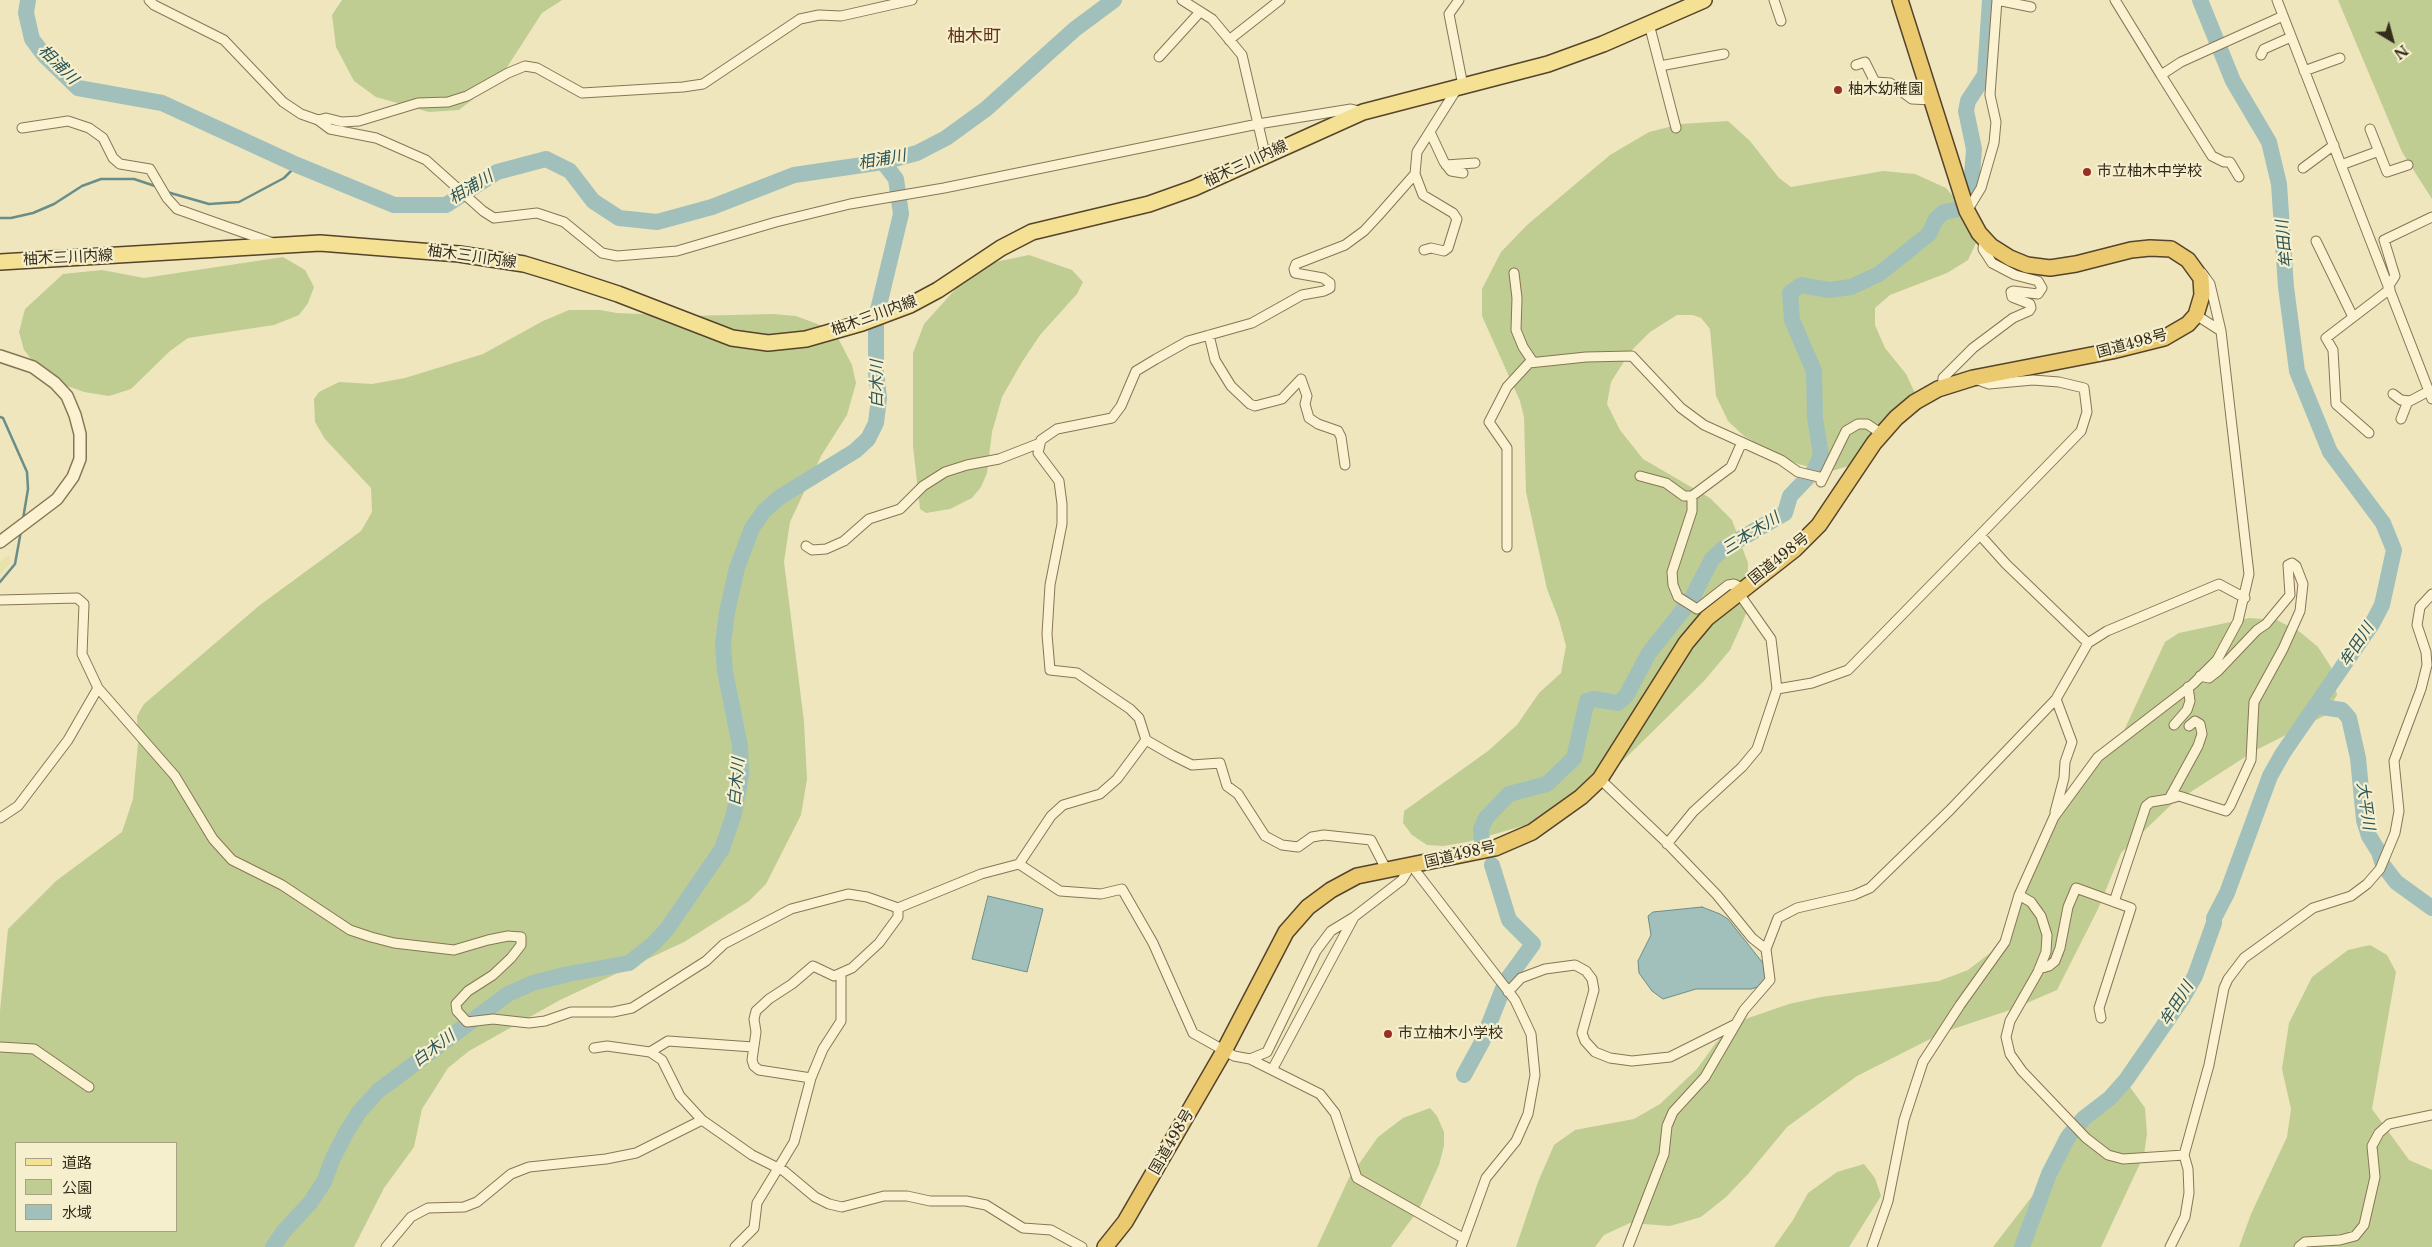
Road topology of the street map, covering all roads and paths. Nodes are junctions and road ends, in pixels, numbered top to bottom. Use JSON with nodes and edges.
{"nodes":[{"id":1,"x":149,"y":0,"type":"edge"},
{"id":2,"x":912,"y":0,"type":"edge"},
{"id":3,"x":1182,"y":0,"type":"edge"},
{"id":4,"x":1280,"y":0,"type":"edge"},
{"id":5,"x":1459,"y":0,"type":"edge"},
{"id":6,"x":1704,"y":0,"type":"edge"},
{"id":7,"x":1774,"y":0,"type":"edge"},
{"id":8,"x":1900,"y":0,"type":"edge"},
{"id":9,"x":1997,"y":0,"type":"edge"},
{"id":10,"x":2115,"y":0,"type":"edge"},
{"id":11,"x":2278,"y":1,"type":"edge"},
{"id":12,"x":2031,"y":7,"type":"dead end"},
{"id":13,"x":1200,"y":12,"type":"junction"},
{"id":14,"x":2283,"y":16,"type":"junction"},
{"id":15,"x":1781,"y":21,"type":"dead end"},
{"id":16,"x":1649,"y":24,"type":"junction"},
{"id":17,"x":2291,"y":37,"type":"junction"},
{"id":18,"x":1229,"y":40,"type":"junction"},
{"id":19,"x":1724,"y":54,"type":"dead end"},
{"id":20,"x":2262,"y":55,"type":"dead end"},
{"id":21,"x":1158,"y":57,"type":"dead end"},
{"id":22,"x":2340,"y":58,"type":"dead end"},
{"id":23,"x":1856,"y":65,"type":"dead end"},
{"id":24,"x":1660,"y":66,"type":"junction"},
{"id":25,"x":2304,"y":71,"type":"junction"},
{"id":26,"x":2161,"y":75,"type":"junction"},
{"id":27,"x":1460,"y":86,"type":"junction"},
{"id":28,"x":1932,"y":100,"type":"junction"},
{"id":29,"x":1363,"y":112,"type":"junction"},
{"id":30,"x":318,"y":120,"type":"junction"},
{"id":31,"x":1258,"y":124,"type":"junction"},
{"id":32,"x":22,"y":128,"type":"dead end"},
{"id":33,"x":1676,"y":128,"type":"dead end"},
{"id":34,"x":2370,"y":129,"type":"dead end"},
{"id":35,"x":1430,"y":132,"type":"junction"},
{"id":36,"x":2334,"y":145,"type":"junction"},
{"id":37,"x":2378,"y":151,"type":"junction"},
{"id":38,"x":1265,"y":154,"type":"junction"},
{"id":39,"x":1475,"y":163,"type":"dead end"},
{"id":40,"x":1446,"y":165,"type":"junction"},
{"id":41,"x":2342,"y":165,"type":"junction"},
{"id":42,"x":2408,"y":165,"type":"dead end"},
{"id":43,"x":2303,"y":168,"type":"dead end"},
{"id":44,"x":1463,"y":173,"type":"dead end"},
{"id":45,"x":1415,"y":174,"type":"junction"},
{"id":46,"x":2239,"y":177,"type":"dead end"},
{"id":47,"x":1967,"y":211,"type":"junction"},
{"id":48,"x":2432,"y":217,"type":"edge"},
{"id":49,"x":1984,"y":239,"type":"junction"},
{"id":50,"x":2316,"y":241,"type":"dead end"},
{"id":51,"x":278,"y":245,"type":"junction"},
{"id":52,"x":1424,"y":250,"type":"dead end"},
{"id":53,"x":0,"y":262,"type":"edge"},
{"id":54,"x":2196,"y":269,"type":"junction"},
{"id":55,"x":1514,"y":273,"type":"dead end"},
{"id":56,"x":2389,"y":288,"type":"junction"},
{"id":57,"x":2196,"y":315,"type":"junction"},
{"id":58,"x":2353,"y":317,"type":"junction"},
{"id":59,"x":2221,"y":331,"type":"junction"},
{"id":60,"x":1209,"y":335,"type":"junction"},
{"id":61,"x":0,"y":356,"type":"edge"},
{"id":62,"x":1533,"y":362,"type":"junction"},
{"id":63,"x":1973,"y":378,"type":"junction"},
{"id":64,"x":1942,"y":388,"type":"junction"},
{"id":65,"x":2393,"y":394,"type":"dead end"},
{"id":66,"x":2430,"y":395,"type":"edge"},
{"id":67,"x":2408,"y":401,"type":"junction"},
{"id":68,"x":2401,"y":419,"type":"dead end"},
{"id":69,"x":2369,"y":433,"type":"dead end"},
{"id":70,"x":1882,"y":434,"type":"junction"},
{"id":71,"x":1742,"y":442,"type":"junction"},
{"id":72,"x":1040,"y":443,"type":"junction"},
{"id":73,"x":1345,"y":465,"type":"dead end"},
{"id":74,"x":1640,"y":476,"type":"dead end"},
{"id":75,"x":1692,"y":496,"type":"junction"},
{"id":76,"x":1980,"y":535,"type":"junction"},
{"id":77,"x":0,"y":542,"type":"edge"},
{"id":78,"x":806,"y":546,"type":"dead end"},
{"id":79,"x":1507,"y":547,"type":"dead end"},
{"id":80,"x":1740,"y":590,"type":"junction"},
{"id":81,"x":2432,"y":594,"type":"edge"},
{"id":82,"x":2244,"y":598,"type":"junction"},
{"id":83,"x":0,"y":600,"type":"edge"},
{"id":84,"x":2088,"y":643,"type":"junction"},
{"id":85,"x":2200,"y":676,"type":"junction"},
{"id":86,"x":2188,"y":687,"type":"junction"},
{"id":87,"x":98,"y":688,"type":"junction"},
{"id":88,"x":1778,"y":690,"type":"junction"},
{"id":89,"x":2056,"y":699,"type":"junction"},
{"id":90,"x":2174,"y":725,"type":"dead end"},
{"id":91,"x":2189,"y":726,"type":"dead end"},
{"id":92,"x":1146,"y":740,"type":"junction"},
{"id":93,"x":1600,"y":779,"type":"junction"},
{"id":94,"x":2169,"y":799,"type":"junction"},
{"id":95,"x":2054,"y":817,"type":"junction"},
{"id":96,"x":0,"y":818,"type":"edge"},
{"id":97,"x":1667,"y":844,"type":"junction"},
{"id":98,"x":1019,"y":864,"type":"junction"},
{"id":99,"x":1411,"y":865,"type":"junction"},
{"id":100,"x":1386,"y":869,"type":"junction"},
{"id":101,"x":2019,"y":895,"type":"junction"},
{"id":102,"x":2114,"y":902,"type":"junction"},
{"id":103,"x":898,"y":908,"type":"junction"},
{"id":104,"x":1354,"y":917,"type":"junction"},
{"id":105,"x":1766,"y":949,"type":"junction"},
{"id":106,"x":2039,"y":969,"type":"junction"},
{"id":107,"x":842,"y":973,"type":"junction"},
{"id":108,"x":1508,"y":992,"type":"junction"},
{"id":109,"x":2101,"y":1018,"type":"dead end"},
{"id":110,"x":1736,"y":1024,"type":"junction"},
{"id":111,"x":0,"y":1047,"type":"edge"},
{"id":112,"x":753,"y":1047,"type":"junction"},
{"id":113,"x":594,"y":1048,"type":"dead end"},
{"id":114,"x":1224,"y":1051,"type":"junction"},
{"id":115,"x":650,"y":1052,"type":"junction"},
{"id":116,"x":1250,"y":1059,"type":"junction"},
{"id":117,"x":1272,"y":1070,"type":"junction"},
{"id":118,"x":811,"y":1078,"type":"junction"},
{"id":119,"x":89,"y":1087,"type":"dead end"},
{"id":120,"x":2432,"y":1115,"type":"edge"},
{"id":121,"x":702,"y":1120,"type":"junction"},
{"id":122,"x":2184,"y":1155,"type":"junction"},
{"id":123,"x":776,"y":1169,"type":"junction"},
{"id":124,"x":1462,"y":1242,"type":"edge"},
{"id":125,"x":386,"y":1247,"type":"edge"},
{"id":126,"x":735,"y":1247,"type":"edge"},
{"id":127,"x":1082,"y":1247,"type":"edge"},
{"id":128,"x":1105,"y":1247,"type":"edge"},
{"id":129,"x":1628,"y":1247,"type":"edge"},
{"id":130,"x":1872,"y":1247,"type":"edge"},
{"id":131,"x":2170,"y":1247,"type":"edge"},
{"id":132,"x":2299,"y":1247,"type":"edge"}],
"edges":[{"from":1,"to":30,"type":"street"},
{"from":2,"to":30,"type":"street"},
{"from":3,"to":13,"type":"street"},
{"from":4,"to":18,"type":"street"},
{"from":5,"to":27,"type":"street"},
{"from":6,"to":16,"type":"main road","name":"柚木三川内線"},
{"from":7,"to":15,"type":"street"},
{"from":8,"to":28,"type":"highway"},
{"from":9,"to":12,"type":"street"},
{"from":9,"to":47,"type":"street"},
{"from":10,"to":26,"type":"street"},
{"from":11,"to":14,"type":"street"},
{"from":13,"to":18,"type":"street"},
{"from":13,"to":21,"type":"street"},
{"from":14,"to":17,"type":"street"},
{"from":14,"to":26,"type":"street"},
{"from":16,"to":24,"type":"street"},
{"from":16,"to":27,"type":"main road","name":"柚木三川内線"},
{"from":17,"to":20,"type":"street"},
{"from":17,"to":25,"type":"street"},
{"from":18,"to":31,"type":"street"},
{"from":19,"to":24,"type":"street"},
{"from":22,"to":25,"type":"street"},
{"from":23,"to":28,"type":"street"},
{"from":24,"to":33,"type":"street"},
{"from":25,"to":36,"type":"street"},
{"from":26,"to":46,"type":"street"},
{"from":27,"to":29,"type":"main road","name":"柚木三川内線"},
{"from":27,"to":35,"type":"street"},
{"from":28,"to":47,"type":"highway"},
{"from":29,"to":31,"type":"street"},
{"from":29,"to":38,"type":"main road","name":"柚木三川内線"},
{"from":30,"to":31,"type":"street"},
{"from":31,"to":38,"type":"street"},
{"from":32,"to":51,"type":"street"},
{"from":34,"to":37,"type":"street"},
{"from":35,"to":40,"type":"street"},
{"from":35,"to":45,"type":"street"},
{"from":36,"to":41,"type":"street"},
{"from":36,"to":43,"type":"street"},
{"from":37,"to":41,"type":"street"},
{"from":37,"to":42,"type":"street"},
{"from":38,"to":51,"type":"main road","name":"柚木三川内線"},
{"from":39,"to":40,"type":"street"},
{"from":40,"to":44,"type":"street"},
{"from":41,"to":56,"type":"street"},
{"from":45,"to":52,"type":"street"},
{"from":45,"to":60,"type":"street"},
{"from":47,"to":49,"type":"highway"},
{"from":48,"to":56,"type":"street"},
{"from":49,"to":54,"type":"highway"},
{"from":49,"to":64,"type":"street"},
{"from":50,"to":58,"type":"street"},
{"from":51,"to":53,"type":"main road","name":"柚木三川内線"},
{"from":54,"to":57,"type":"highway"},
{"from":54,"to":59,"type":"street"},
{"from":55,"to":62,"type":"street"},
{"from":56,"to":58,"type":"street"},
{"from":56,"to":66,"type":"street"},
{"from":57,"to":59,"type":"street"},
{"from":57,"to":63,"type":"highway","name":"国道498号"},
{"from":58,"to":69,"type":"street"},
{"from":59,"to":82,"type":"street"},
{"from":60,"to":72,"type":"street"},
{"from":60,"to":73,"type":"street"},
{"from":61,"to":77,"type":"street"},
{"from":62,"to":71,"type":"street"},
{"from":62,"to":79,"type":"street"},
{"from":63,"to":64,"type":"highway","name":"国道498号"},
{"from":63,"to":76,"type":"street"},
{"from":64,"to":70,"type":"highway","name":"国道498号"},
{"from":65,"to":67,"type":"street"},
{"from":66,"to":67,"type":"street"},
{"from":67,"to":68,"type":"street"},
{"from":70,"to":71,"type":"street"},
{"from":70,"to":80,"type":"highway","name":"国道498号"},
{"from":71,"to":75,"type":"street"},
{"from":72,"to":78,"type":"street"},
{"from":72,"to":92,"type":"street"},
{"from":74,"to":75,"type":"street"},
{"from":75,"to":80,"type":"street"},
{"from":76,"to":84,"type":"street"},
{"from":76,"to":88,"type":"street"},
{"from":80,"to":88,"type":"street"},
{"from":80,"to":93,"type":"highway","name":"国道498号"},
{"from":81,"to":122,"type":"street"},
{"from":82,"to":84,"type":"street"},
{"from":82,"to":85,"type":"street"},
{"from":83,"to":87,"type":"street"},
{"from":84,"to":89,"type":"street"},
{"from":85,"to":86,"type":"street"},
{"from":85,"to":94,"type":"street"},
{"from":86,"to":90,"type":"street"},
{"from":86,"to":95,"type":"street"},
{"from":87,"to":96,"type":"street"},
{"from":87,"to":103,"type":"street"},
{"from":88,"to":97,"type":"street"},
{"from":89,"to":95,"type":"street"},
{"from":89,"to":105,"type":"street"},
{"from":91,"to":94,"type":"street"},
{"from":92,"to":98,"type":"street"},
{"from":92,"to":100,"type":"street"},
{"from":93,"to":97,"type":"street"},
{"from":93,"to":99,"type":"highway","name":"国道498号"},
{"from":94,"to":102,"type":"street"},
{"from":95,"to":101,"type":"street"},
{"from":97,"to":105,"type":"street"},
{"from":98,"to":103,"type":"street"},
{"from":98,"to":114,"type":"street"},
{"from":99,"to":100,"type":"highway","name":"国道498号"},
{"from":99,"to":104,"type":"street"},
{"from":99,"to":108,"type":"street"},
{"from":100,"to":114,"type":"highway","name":"国道498号"},
{"from":101,"to":106,"type":"street"},
{"from":101,"to":130,"type":"street"},
{"from":102,"to":106,"type":"street"},
{"from":102,"to":109,"type":"street"},
{"from":103,"to":107,"type":"street"},
{"from":104,"to":116,"type":"street"},
{"from":104,"to":117,"type":"street"},
{"from":105,"to":110,"type":"street"},
{"from":106,"to":122,"type":"street"},
{"from":107,"to":112,"type":"street"},
{"from":107,"to":118,"type":"street"},
{"from":108,"to":110,"type":"street"},
{"from":108,"to":124,"type":"street"},
{"from":110,"to":129,"type":"street"},
{"from":111,"to":119,"type":"street"},
{"from":112,"to":115,"type":"street"},
{"from":112,"to":118,"type":"street"},
{"from":113,"to":115,"type":"street"},
{"from":114,"to":116,"type":"street"},
{"from":114,"to":128,"type":"highway","name":"国道498号"},
{"from":115,"to":121,"type":"street"},
{"from":116,"to":117,"type":"street"},
{"from":117,"to":124,"type":"street"},
{"from":118,"to":123,"type":"street"},
{"from":120,"to":132,"type":"street"},
{"from":121,"to":123,"type":"street"},
{"from":121,"to":125,"type":"street"},
{"from":122,"to":131,"type":"street"},
{"from":123,"to":126,"type":"street"},
{"from":123,"to":127,"type":"street"}]}
